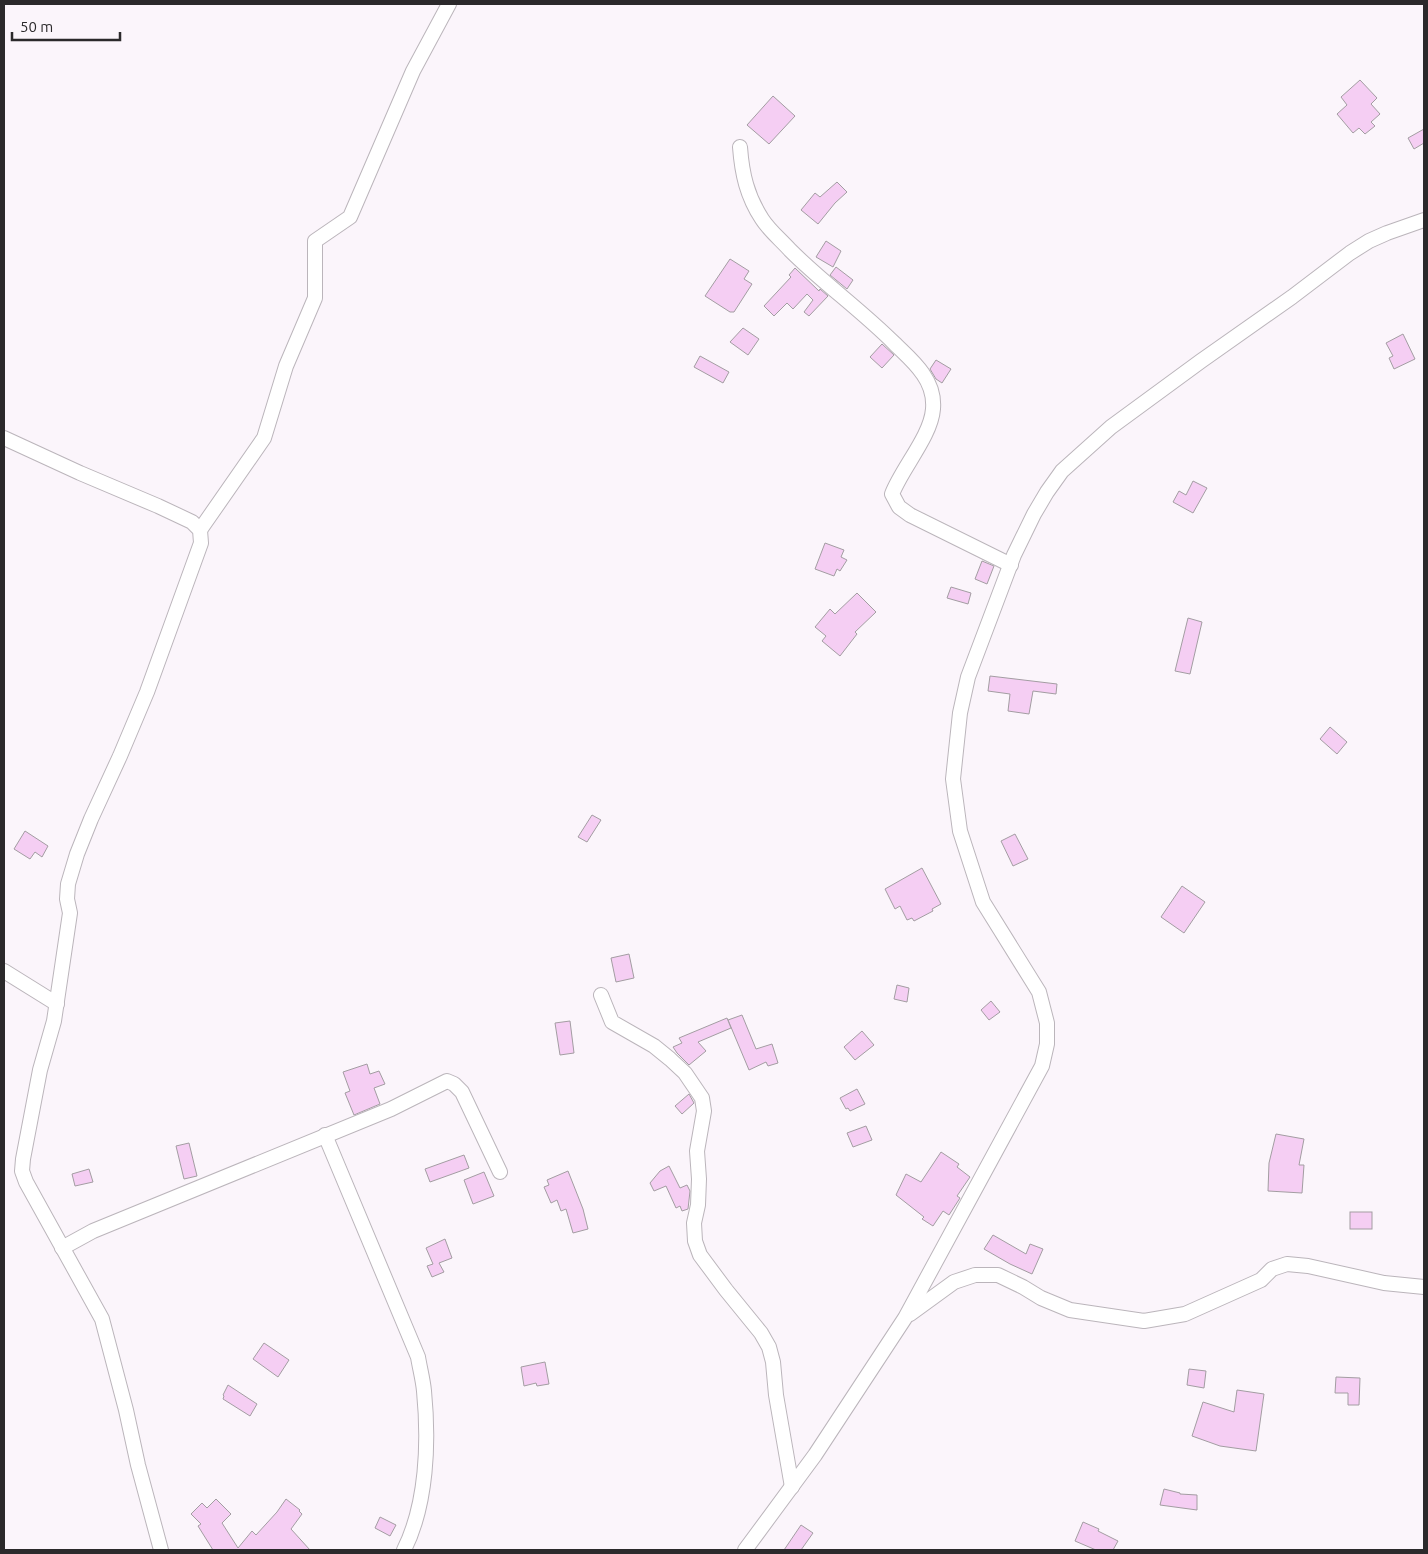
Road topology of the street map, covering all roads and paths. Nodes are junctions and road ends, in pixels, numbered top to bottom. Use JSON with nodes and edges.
{"nodes":[{"id":1,"x":450,"y":4,"type":"edge"},
{"id":2,"x":740,"y":147,"type":"dead end"},
{"id":3,"x":1424,"y":220,"type":"edge"},
{"id":4,"x":4,"y":438,"type":"edge"},
{"id":5,"x":200,"y":530,"type":"junction"},
{"id":6,"x":1010,"y":564,"type":"junction"},
{"id":7,"x":4,"y":971,"type":"edge"},
{"id":8,"x":601,"y":995,"type":"dead end"},
{"id":9,"x":56,"y":1004,"type":"junction"},
{"id":10,"x":325,"y":1135,"type":"junction"},
{"id":11,"x":500,"y":1172,"type":"dead end"},
{"id":12,"x":62,"y":1248,"type":"junction"},
{"id":13,"x":1424,"y":1287,"type":"edge"},
{"id":14,"x":905,"y":1318,"type":"junction"},
{"id":15,"x":792,"y":1487,"type":"junction"},
{"id":16,"x":161,"y":1550,"type":"edge"},
{"id":17,"x":404,"y":1550,"type":"edge"},
{"id":18,"x":745,"y":1550,"type":"edge"}],
"edges":[{"from":1,"to":5,"type":"street"},
{"from":2,"to":6,"type":"street"},
{"from":3,"to":6,"type":"street"},
{"from":4,"to":5,"type":"street"},
{"from":5,"to":9,"type":"street"},
{"from":6,"to":14,"type":"street"},
{"from":7,"to":9,"type":"street"},
{"from":8,"to":15,"type":"street"},
{"from":9,"to":12,"type":"street"},
{"from":10,"to":11,"type":"street"},
{"from":10,"to":12,"type":"street"},
{"from":10,"to":17,"type":"street"},
{"from":12,"to":16,"type":"street"},
{"from":13,"to":14,"type":"street"},
{"from":14,"to":15,"type":"street"},
{"from":15,"to":18,"type":"street"}]}
